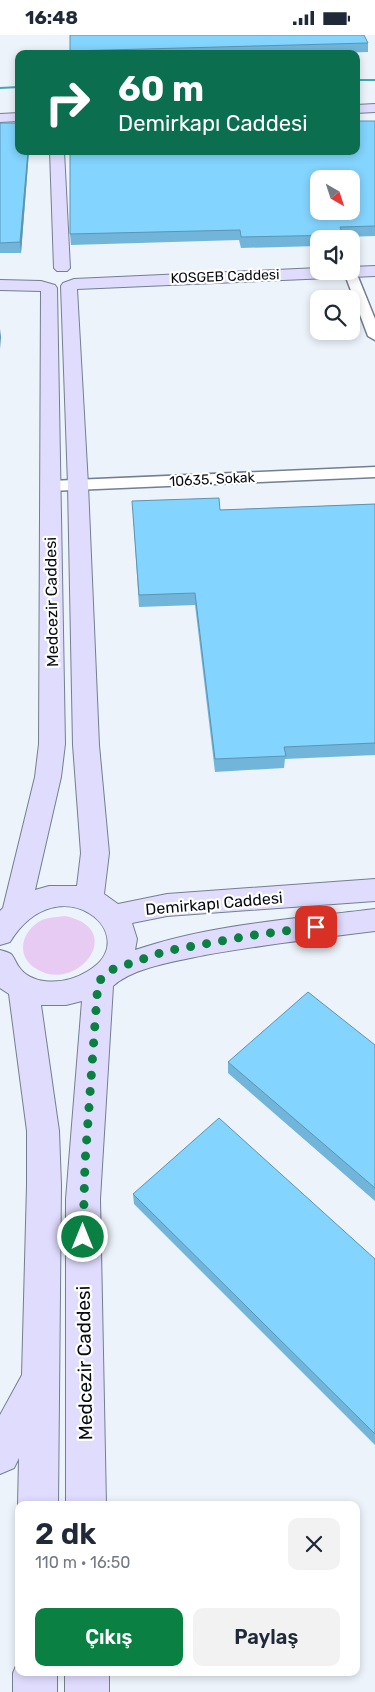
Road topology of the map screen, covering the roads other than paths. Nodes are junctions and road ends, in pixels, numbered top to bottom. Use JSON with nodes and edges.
{"nodes":[{"id":1,"x":375,"y":108,"type":"edge"},
{"id":2,"x":360,"y":109,"type":"edge"},
{"id":3,"x":0,"y":117,"type":"edge"},
{"id":4,"x":15,"y":117,"type":"edge"},
{"id":5,"x":57,"y":155,"type":"edge"},
{"id":6,"x":375,"y":259,"type":"edge"},
{"id":7,"x":360,"y":260,"type":"edge"},
{"id":8,"x":310,"y":262,"type":"edge"},
{"id":9,"x":375,"y":271,"type":"edge"},
{"id":10,"x":360,"y":272,"type":"edge"},
{"id":11,"x":0,"y":273,"type":"edge"},
{"id":12,"x":310,"y":273,"type":"edge"},
{"id":13,"x":55,"y":277,"type":"junction"},
{"id":14,"x":353,"y":280,"type":"edge"},
{"id":15,"x":0,"y":285,"type":"edge"},
{"id":16,"x":375,"y":336,"type":"edge"},
{"id":17,"x":375,"y":472,"type":"edge"},
{"id":18,"x":78,"y":485,"type":"junction"},
{"id":19,"x":50,"y":486,"type":"junction"},
{"id":20,"x":375,"y":890,"type":"edge"},
{"id":21,"x":89,"y":899,"type":"junction"},
{"id":22,"x":113,"y":915,"type":"junction"},
{"id":23,"x":375,"y":921,"type":"edge"},
{"id":24,"x":5,"y":924,"type":"edge"},
{"id":25,"x":104,"y":976,"type":"junction"},
{"id":26,"x":8,"y":977,"type":"edge"},
{"id":27,"x":40,"y":1379,"type":"junction"},
{"id":28,"x":0,"y":1454,"type":"edge"},
{"id":29,"x":38,"y":1501,"type":"edge"},
{"id":30,"x":86,"y":1501,"type":"edge"},
{"id":31,"x":35,"y":1676,"type":"edge"},
{"id":32,"x":87,"y":1676,"type":"edge"},
{"id":33,"x":35,"y":1692,"type":"edge"},
{"id":34,"x":87,"y":1692,"type":"edge"}],
"edges":[{"from":1,"to":2,"type":"street"},
{"from":3,"to":4,"type":"street"},
{"from":5,"to":13,"type":"street","name":"Medcezir Caddesi"},
{"from":6,"to":7,"type":"street"},
{"from":8,"to":13,"type":"street","name":"KOSGEB Caddesi"},
{"from":9,"to":10,"type":"street","name":"KOSGEB Caddesi"},
{"from":11,"to":13,"type":"street","name":"KOSGEB Caddesi"},
{"from":12,"to":13,"type":"street","name":"KOSGEB Caddesi"},
{"from":13,"to":15,"type":"street","name":"KOSGEB Caddesi"},
{"from":13,"to":18,"type":"street","name":"Medcezir Caddesi"},
{"from":13,"to":19,"type":"street","name":"Medcezir Caddesi"},
{"from":14,"to":16,"type":"street"},
{"from":17,"to":18,"type":"street","name":"10635. Sokak"},
{"from":18,"to":19,"type":"street","name":"10635. Sokak"},
{"from":18,"to":21,"type":"street","name":"Medcezir Caddesi"},
{"from":19,"to":24,"type":"street","name":"Medcezir Caddesi"},
{"from":20,"to":22,"type":"street","name":"Demirkapı Caddesi"},
{"from":21,"to":22,"type":"street"},
{"from":21,"to":24,"type":"street"},
{"from":22,"to":25,"type":"street","name":"Medcezir Caddesi"},
{"from":23,"to":25,"type":"street","name":"Demirkapı Caddesi"},
{"from":25,"to":26,"type":"street","name":"Demirkapı Caddesi"},
{"from":25,"to":30,"type":"street","name":"Medcezir Caddesi"},
{"from":26,"to":27,"type":"street"},
{"from":27,"to":28,"type":"street"},
{"from":27,"to":29,"type":"street"},
{"from":31,"to":33,"type":"street"},
{"from":32,"to":34,"type":"street"}]}
